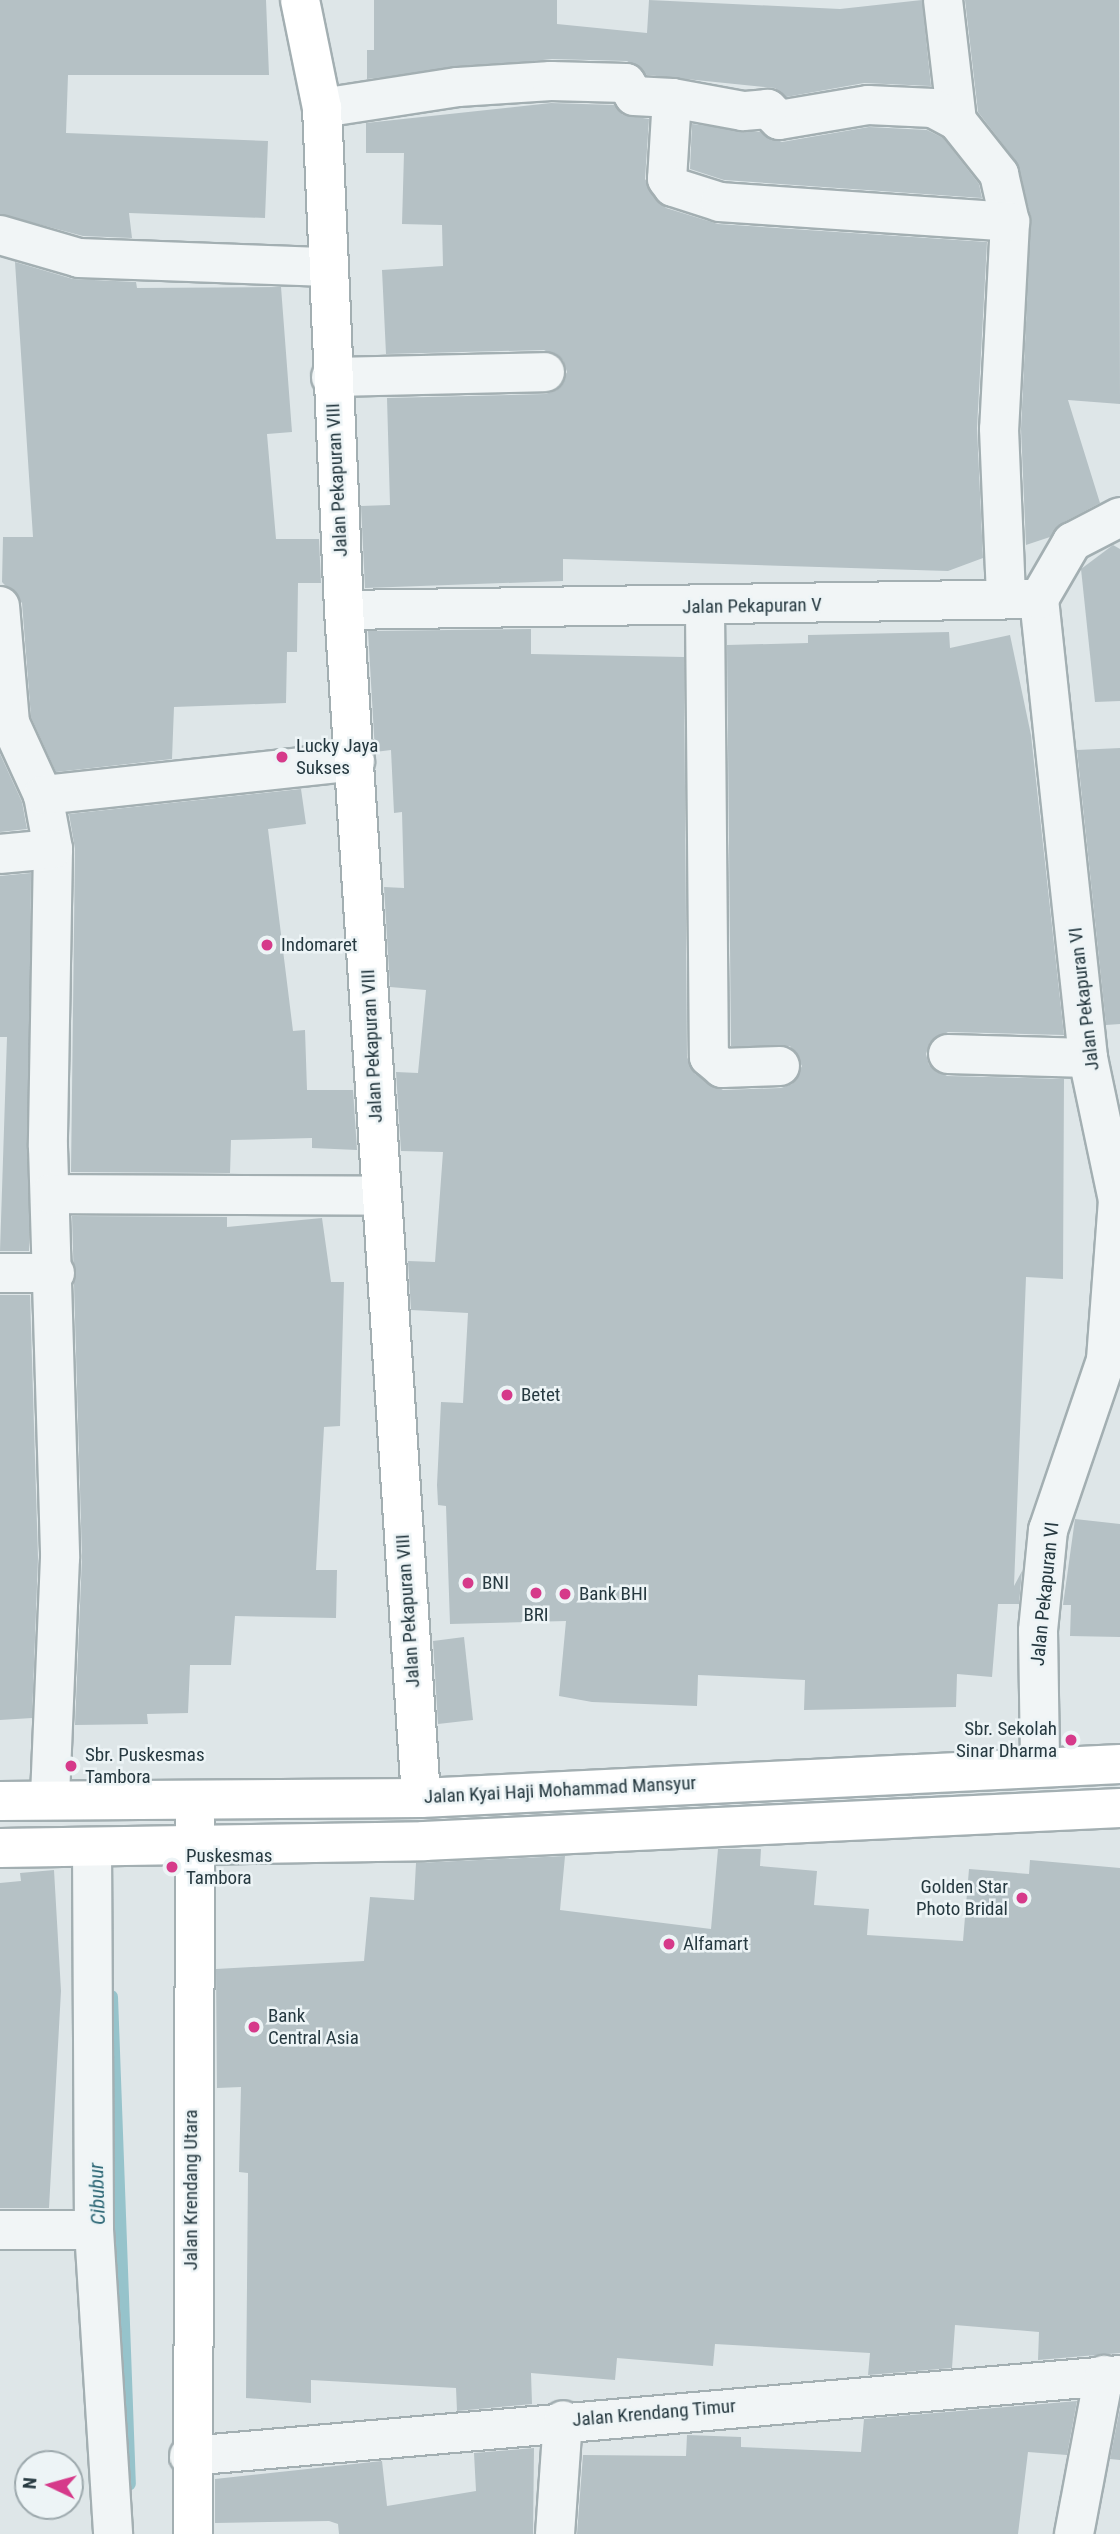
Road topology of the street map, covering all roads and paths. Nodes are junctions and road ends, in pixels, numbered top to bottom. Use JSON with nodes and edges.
{"nodes":[{"id":1,"x":300,"y":0,"type":"edge"},
{"id":2,"x":943,"y":0,"type":"edge"},
{"id":3,"x":672,"y":98,"type":"junction"},
{"id":4,"x":322,"y":108,"type":"junction"},
{"id":5,"x":957,"y":121,"type":"junction"},
{"id":6,"x":1010,"y":222,"type":"junction"},
{"id":7,"x":0,"y":234,"type":"edge"},
{"id":8,"x":328,"y":267,"type":"junction"},
{"id":9,"x":545,"y":372,"type":"dead end"},
{"id":10,"x":331,"y":377,"type":"junction"},
{"id":11,"x":1120,"y":517,"type":"edge"},
{"id":12,"x":1023,"y":598,"type":"junction"},
{"id":13,"x":0,"y":606,"type":"edge"},
{"id":14,"x":705,"y":608,"type":"junction"},
{"id":15,"x":344,"y":610,"type":"junction"},
{"id":16,"x":355,"y":761,"type":"junction"},
{"id":17,"x":43,"y":795,"type":"junction"},
{"id":18,"x":53,"y":849,"type":"junction"},
{"id":19,"x":0,"y":854,"type":"edge"},
{"id":20,"x":948,"y":1054,"type":"dead end"},
{"id":21,"x":1099,"y":1060,"type":"edge"},
{"id":22,"x":780,"y":1066,"type":"dead end"},
{"id":23,"x":50,"y":1194,"type":"junction"},
{"id":24,"x":381,"y":1196,"type":"junction"},
{"id":25,"x":1119,"y":1200,"type":"edge"},
{"id":26,"x":0,"y":1273,"type":"edge"},
{"id":27,"x":55,"y":1273,"type":"junction"},
{"id":28,"x":1109,"y":1398,"type":"edge"},
{"id":29,"x":1120,"y":1764,"type":"edge"},
{"id":30,"x":1040,"y":1765,"type":"junction"},
{"id":31,"x":772,"y":1779,"type":"junction"},
{"id":32,"x":421,"y":1798,"type":"junction"},
{"id":33,"x":50,"y":1800,"type":"junction"},
{"id":34,"x":195,"y":1800,"type":"junction"},
{"id":35,"x":0,"y":1801,"type":"edge"},
{"id":36,"x":1120,"y":1808,"type":"edge"},
{"id":37,"x":1036,"y":1810,"type":"junction"},
{"id":38,"x":774,"y":1823,"type":"junction"},
{"id":39,"x":424,"y":1841,"type":"junction"},
{"id":40,"x":193,"y":1845,"type":"junction"},
{"id":41,"x":92,"y":1847,"type":"junction"},
{"id":42,"x":0,"y":1848,"type":"edge"},
{"id":43,"x":0,"y":2230,"type":"edge"},
{"id":44,"x":94,"y":2230,"type":"junction"},
{"id":45,"x":1112,"y":2375,"type":"edge"},
{"id":46,"x":563,"y":2420,"type":"junction"},
{"id":47,"x":189,"y":2456,"type":"junction"},
{"id":48,"x":113,"y":2534,"type":"edge"},
{"id":49,"x":193,"y":2534,"type":"edge"},
{"id":50,"x":555,"y":2534,"type":"edge"},
{"id":51,"x":1074,"y":2534,"type":"edge"}],
"edges":[{"from":1,"to":4,"type":"street","name":"Jalan Pekapuran VIII"},
{"from":2,"to":5,"type":"street"},
{"from":3,"to":4,"type":"street"},
{"from":3,"to":5,"type":"street"},
{"from":3,"to":6,"type":"street"},
{"from":4,"to":8,"type":"street","name":"Jalan Pekapuran VIII"},
{"from":5,"to":6,"type":"street","name":"Jalan Pekapuran VI"},
{"from":6,"to":12,"type":"street","name":"Jalan Pekapuran VI"},
{"from":7,"to":8,"type":"street"},
{"from":8,"to":10,"type":"street","name":"Jalan Pekapuran VIII"},
{"from":9,"to":10,"type":"street"},
{"from":10,"to":15,"type":"street","name":"Jalan Pekapuran VIII"},
{"from":11,"to":12,"type":"street"},
{"from":12,"to":14,"type":"street","name":"Jalan Pekapuran V"},
{"from":12,"to":21,"type":"street","name":"Jalan Pekapuran VI"},
{"from":13,"to":17,"type":"street"},
{"from":14,"to":15,"type":"street","name":"Jalan Pekapuran V"},
{"from":14,"to":22,"type":"street"},
{"from":15,"to":16,"type":"street","name":"Jalan Pekapuran VIII"},
{"from":16,"to":17,"type":"street"},
{"from":16,"to":24,"type":"street","name":"Jalan Pekapuran VIII"},
{"from":17,"to":18,"type":"street"},
{"from":18,"to":19,"type":"street"},
{"from":18,"to":23,"type":"street"},
{"from":20,"to":21,"type":"street"},
{"from":21,"to":25,"type":"street","name":"Jalan Pekapuran VI"},
{"from":23,"to":24,"type":"street"},
{"from":23,"to":27,"type":"street"},
{"from":24,"to":32,"type":"street","name":"Jalan Pekapuran VIII"},
{"from":25,"to":28,"type":"street","name":"Jalan Pekapuran VI"},
{"from":26,"to":27,"type":"street"},
{"from":27,"to":33,"type":"street"},
{"from":28,"to":30,"type":"street","name":"Jalan Pekapuran VI"},
{"from":29,"to":30,"type":"street","name":"Jalan Kyai Haji Mohammad Mansyur"},
{"from":30,"to":31,"type":"street","name":"Jalan Kyai Haji Mohammad Mansyur"},
{"from":30,"to":37,"type":"street"},
{"from":31,"to":32,"type":"street","name":"Jalan Kyai Haji Mohammad Mansyur"},
{"from":31,"to":38,"type":"street"},
{"from":32,"to":34,"type":"street","name":"Jalan Kyai Haji Mohammad Mansyur"},
{"from":32,"to":39,"type":"street","name":"Jalan Pekapuran VIII"},
{"from":33,"to":34,"type":"street","name":"Jalan Kyai Haji Mohammad Mansyur"},
{"from":33,"to":35,"type":"street","name":"Jalan Kyai Haji Mohammad Mansyur"},
{"from":34,"to":40,"type":"street","name":"Jalan Krendang Utara"},
{"from":36,"to":37,"type":"street"},
{"from":37,"to":38,"type":"street"},
{"from":38,"to":39,"type":"street"},
{"from":39,"to":40,"type":"street"},
{"from":40,"to":41,"type":"street"},
{"from":40,"to":47,"type":"street","name":"Jalan Krendang Utara"},
{"from":41,"to":42,"type":"street"},
{"from":41,"to":44,"type":"street"},
{"from":43,"to":44,"type":"street"},
{"from":44,"to":48,"type":"street"},
{"from":45,"to":46,"type":"street","name":"Jalan Krendang Timur"},
{"from":45,"to":51,"type":"street"},
{"from":46,"to":47,"type":"street","name":"Jalan Krendang Timur"},
{"from":46,"to":50,"type":"street"},
{"from":47,"to":49,"type":"street","name":"Jalan Krendang Utara"}]}
